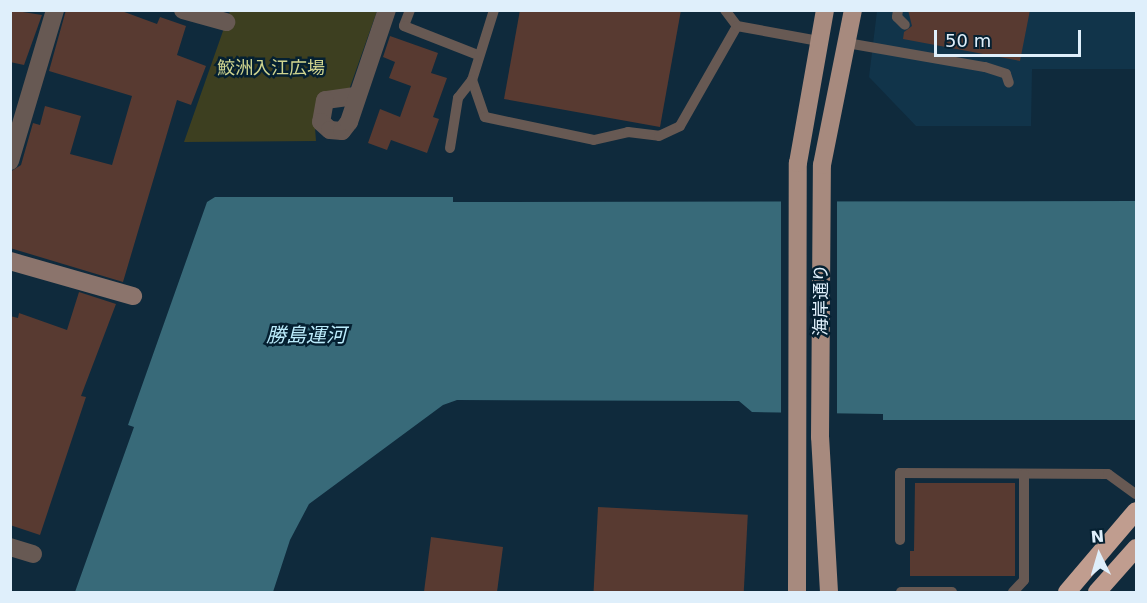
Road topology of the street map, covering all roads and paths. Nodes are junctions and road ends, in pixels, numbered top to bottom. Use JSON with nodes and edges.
{"nodes":[{"id":1,"x":55,"y":10,"type":"edge"},
{"id":2,"x":183,"y":10,"type":"edge"},
{"id":3,"x":387,"y":10,"type":"edge"},
{"id":4,"x":410,"y":10,"type":"edge"},
{"id":5,"x":494,"y":10,"type":"edge"},
{"id":6,"x":725,"y":10,"type":"edge"},
{"id":7,"x":825,"y":10,"type":"edge"},
{"id":8,"x":853,"y":10,"type":"edge"},
{"id":9,"x":898,"y":10,"type":"edge"},
{"id":10,"x":226,"y":22,"type":"dead end"},
{"id":11,"x":737,"y":26,"type":"junction"},
{"id":12,"x":905,"y":26,"type":"dead end"},
{"id":13,"x":819,"y":40,"type":"junction"},
{"id":14,"x":847,"y":43,"type":"junction"},
{"id":15,"x":478,"y":55,"type":"junction"},
{"id":16,"x":472,"y":80,"type":"junction"},
{"id":17,"x":1009,"y":83,"type":"dead end"},
{"id":18,"x":355,"y":96,"type":"dead end"},
{"id":19,"x":450,"y":148,"type":"dead end"},
{"id":20,"x":10,"y":161,"type":"edge"},
{"id":21,"x":10,"y":261,"type":"edge"},
{"id":22,"x":133,"y":296,"type":"dead end"},
{"id":23,"x":1024,"y":474,"type":"junction"},
{"id":24,"x":1137,"y":494,"type":"edge"},
{"id":25,"x":1137,"y":511,"type":"edge"},
{"id":26,"x":900,"y":540,"type":"dead end"},
{"id":27,"x":10,"y":547,"type":"edge"},
{"id":28,"x":1137,"y":548,"type":"edge"},
{"id":29,"x":33,"y":554,"type":"dead end"},
{"id":30,"x":797,"y":592,"type":"edge"},
{"id":31,"x":829,"y":592,"type":"edge"},
{"id":32,"x":901,"y":592,"type":"edge"},
{"id":33,"x":952,"y":592,"type":"edge"},
{"id":34,"x":1013,"y":592,"type":"edge"},
{"id":35,"x":1067,"y":592,"type":"edge"},
{"id":36,"x":1097,"y":592,"type":"edge"}],
"edges":[{"from":1,"to":20,"type":"street"},
{"from":2,"to":10,"type":"street"},
{"from":3,"to":18,"type":"street"},
{"from":4,"to":15,"type":"lane"},
{"from":5,"to":15,"type":"lane"},
{"from":6,"to":11,"type":"lane"},
{"from":7,"to":13,"type":"main road","name":"海岸通り"},
{"from":8,"to":14,"type":"main road","name":"海岸通り"},
{"from":9,"to":12,"type":"lane"},
{"from":11,"to":13,"type":"lane"},
{"from":11,"to":16,"type":"lane"},
{"from":13,"to":30,"type":"main road","name":"海岸通り"},
{"from":14,"to":17,"type":"lane"},
{"from":14,"to":31,"type":"main road","name":"海岸通り"},
{"from":15,"to":16,"type":"lane"},
{"from":16,"to":19,"type":"lane"},
{"from":21,"to":22,"type":"street"},
{"from":23,"to":24,"type":"lane"},
{"from":23,"to":26,"type":"lane"},
{"from":23,"to":34,"type":"lane"},
{"from":25,"to":35,"type":"highway"},
{"from":27,"to":29,"type":"street"},
{"from":28,"to":36,"type":"highway"},
{"from":32,"to":33,"type":"lane"}]}
